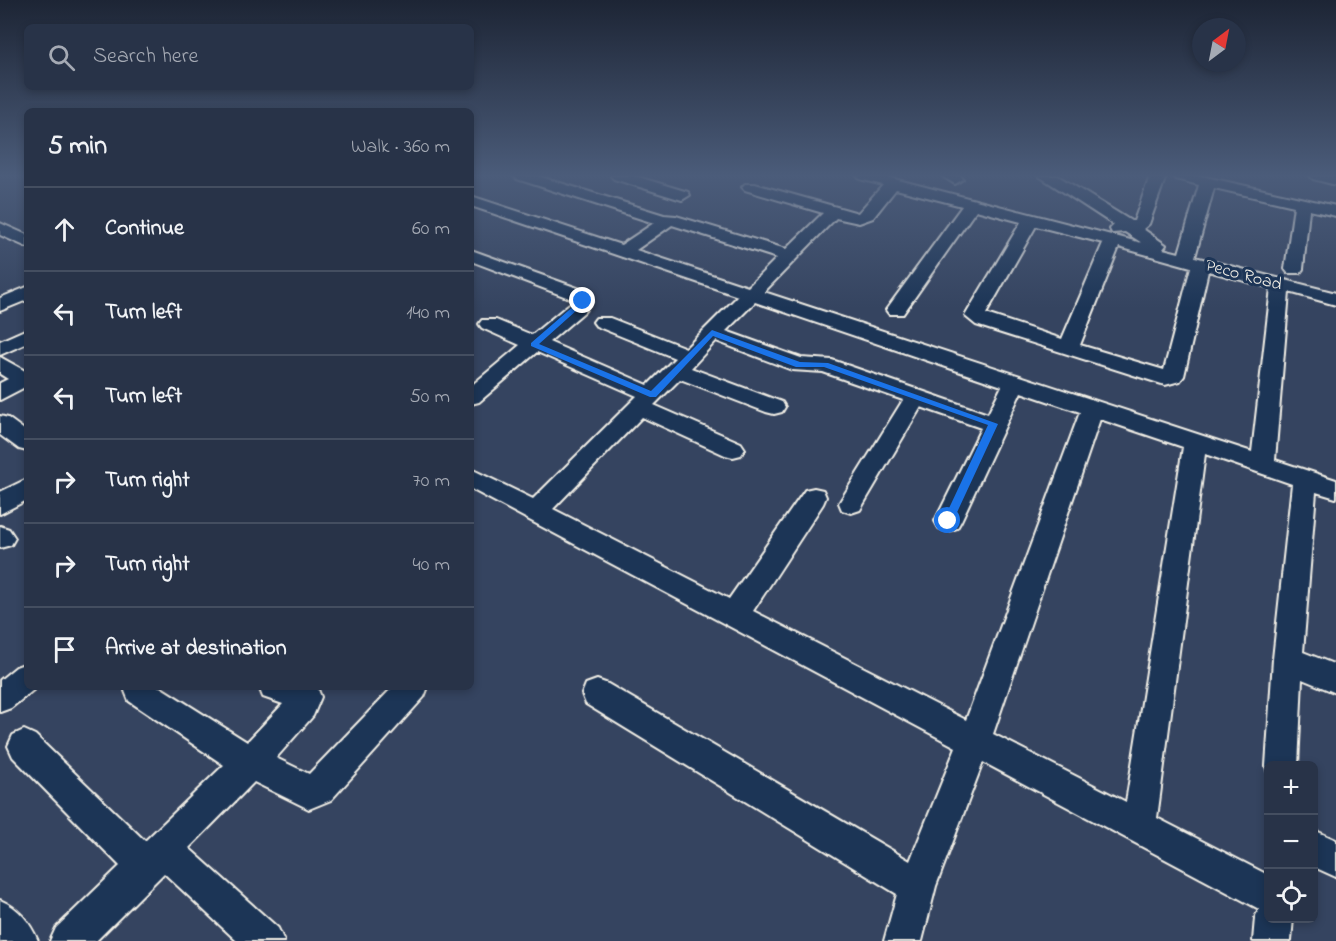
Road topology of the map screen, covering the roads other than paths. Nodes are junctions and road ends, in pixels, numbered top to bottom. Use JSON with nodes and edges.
{"nodes":[{"id":1,"x":528,"y":220,"type":"edge"},
{"id":2,"x":662,"y":220,"type":"edge"},
{"id":3,"x":670,"y":220,"type":"edge"},
{"id":4,"x":678,"y":220,"type":"edge"},
{"id":5,"x":825,"y":220,"type":"edge"},
{"id":6,"x":961,"y":220,"type":"edge"},
{"id":7,"x":1030,"y":220,"type":"edge"},
{"id":8,"x":1037,"y":220,"type":"edge"},
{"id":9,"x":1101,"y":220,"type":"edge"},
{"id":10,"x":1104,"y":220,"type":"edge"},
{"id":11,"x":1142,"y":220,"type":"edge"},
{"id":12,"x":1198,"y":220,"type":"edge"},
{"id":13,"x":1299,"y":220,"type":"edge"},
{"id":14,"x":665,"y":221,"type":"junction"},
{"id":15,"x":0,"y":228,"type":"edge"},
{"id":16,"x":1120,"y":232,"type":"junction"},
{"id":17,"x":24,"y":240,"type":"edge"},
{"id":18,"x":625,"y":250,"type":"dead end"},
{"id":19,"x":474,"y":256,"type":"edge"},
{"id":20,"x":789,"y":256,"type":"junction"},
{"id":21,"x":1187,"y":260,"type":"junction"},
{"id":22,"x":1288,"y":276,"type":"junction"},
{"id":23,"x":24,"y":293,"type":"edge"},
{"id":24,"x":749,"y":294,"type":"junction"},
{"id":25,"x":1336,"y":299,"type":"edge"},
{"id":26,"x":0,"y":305,"type":"edge"},
{"id":27,"x":896,"y":310,"type":"dead end"},
{"id":28,"x":603,"y":322,"type":"dead end"},
{"id":29,"x":489,"y":324,"type":"dead end"},
{"id":30,"x":712,"y":333,"type":"junction"},
{"id":31,"x":24,"y":337,"type":"edge"},
{"id":32,"x":534,"y":344,"type":"junction"},
{"id":33,"x":1069,"y":348,"type":"junction"},
{"id":34,"x":0,"y":349,"type":"edge"},
{"id":35,"x":683,"y":363,"type":"junction"},
{"id":36,"x":0,"y":364,"type":"edge"},
{"id":37,"x":479,"y":379,"type":"edge"},
{"id":38,"x":1015,"y":381,"type":"junction"},
{"id":39,"x":14,"y":390,"type":"edge"},
{"id":40,"x":916,"y":397,"type":"junction"},
{"id":41,"x":646,"y":401,"type":"junction"},
{"id":42,"x":774,"y":407,"type":"dead end"},
{"id":43,"x":1093,"y":407,"type":"junction"},
{"id":44,"x":0,"y":424,"type":"edge"},
{"id":45,"x":993,"y":424,"type":"junction"},
{"id":46,"x":24,"y":441,"type":"edge"},
{"id":47,"x":1195,"y":441,"type":"junction"},
{"id":48,"x":733,"y":449,"type":"dead end"},
{"id":49,"x":1263,"y":464,"type":"junction"},
{"id":50,"x":1305,"y":477,"type":"junction"},
{"id":51,"x":474,"y":480,"type":"edge"},
{"id":52,"x":1336,"y":489,"type":"edge"},
{"id":53,"x":24,"y":490,"type":"edge"},
{"id":54,"x":814,"y":497,"type":"dead end"},
{"id":55,"x":851,"y":503,"type":"dead end"},
{"id":56,"x":0,"y":504,"type":"edge"},
{"id":57,"x":536,"y":511,"type":"junction"},
{"id":58,"x":948,"y":521,"type":"dead end"},
{"id":59,"x":735,"y":614,"type":"junction"},
{"id":60,"x":1287,"y":658,"type":"junction"},
{"id":61,"x":24,"y":679,"type":"edge"},
{"id":62,"x":1336,"y":679,"type":"edge"},
{"id":63,"x":281,"y":690,"type":"edge"},
{"id":64,"x":410,"y":690,"type":"edge"},
{"id":65,"x":140,"y":691,"type":"dead end"},
{"id":66,"x":597,"y":694,"type":"dead end"},
{"id":67,"x":0,"y":698,"type":"edge"},
{"id":68,"x":975,"y":740,"type":"junction"},
{"id":69,"x":24,"y":746,"type":"dead end"},
{"id":70,"x":1282,"y":761,"type":"edge"},
{"id":71,"x":250,"y":763,"type":"junction"},
{"id":72,"x":1139,"y":826,"type":"junction"},
{"id":73,"x":1318,"y":850,"type":"edge"},
{"id":74,"x":154,"y":857,"type":"junction"},
{"id":75,"x":1336,"y":859,"type":"edge"},
{"id":76,"x":918,"y":886,"type":"junction"},
{"id":77,"x":1264,"y":891,"type":"edge"},
{"id":78,"x":0,"y":919,"type":"edge"},
{"id":79,"x":1274,"y":923,"type":"edge"},
{"id":80,"x":19,"y":941,"type":"edge"},
{"id":81,"x":69,"y":941,"type":"edge"},
{"id":82,"x":265,"y":941,"type":"edge"},
{"id":83,"x":903,"y":941,"type":"edge"},
{"id":84,"x":1272,"y":941,"type":"edge"}],
"edges":[{"from":1,"to":24,"type":"street"},
{"from":2,"to":14,"type":"street"},
{"from":3,"to":14,"type":"street"},
{"from":4,"to":20,"type":"street"},
{"from":5,"to":20,"type":"street"},
{"from":6,"to":27,"type":"street"},
{"from":7,"to":33,"type":"street"},
{"from":8,"to":16,"type":"street","name":"Peco Road"},
{"from":9,"to":16,"type":"street"},
{"from":10,"to":16,"type":"street"},
{"from":11,"to":16,"type":"street"},
{"from":12,"to":21,"type":"street"},
{"from":13,"to":22,"type":"street"},
{"from":14,"to":18,"type":"street"},
{"from":15,"to":17,"type":"street"},
{"from":16,"to":21,"type":"street"},
{"from":16,"to":21,"type":"street","name":"Peco Road"},
{"from":16,"to":33,"type":"street"},
{"from":19,"to":32,"type":"street"},
{"from":20,"to":24,"type":"street"},
{"from":21,"to":22,"type":"street","name":"Peco Road"},
{"from":21,"to":33,"type":"street"},
{"from":22,"to":25,"type":"street","name":"Peco Road"},
{"from":22,"to":49,"type":"street"},
{"from":23,"to":26,"type":"street"},
{"from":24,"to":30,"type":"street"},
{"from":24,"to":38,"type":"street"},
{"from":28,"to":35,"type":"street"},
{"from":29,"to":32,"type":"street"},
{"from":30,"to":35,"type":"street"},
{"from":30,"to":40,"type":"street"},
{"from":31,"to":34,"type":"street"},
{"from":32,"to":37,"type":"street"},
{"from":32,"to":41,"type":"street"},
{"from":35,"to":41,"type":"street"},
{"from":35,"to":42,"type":"street"},
{"from":36,"to":39,"type":"street"},
{"from":38,"to":43,"type":"street"},
{"from":38,"to":45,"type":"street"},
{"from":40,"to":45,"type":"street"},
{"from":40,"to":55,"type":"street"},
{"from":41,"to":48,"type":"street"},
{"from":41,"to":57,"type":"street"},
{"from":43,"to":47,"type":"street"},
{"from":43,"to":68,"type":"street"},
{"from":44,"to":46,"type":"street"},
{"from":45,"to":58,"type":"street"},
{"from":47,"to":49,"type":"street"},
{"from":47,"to":72,"type":"street"},
{"from":49,"to":50,"type":"street"},
{"from":50,"to":52,"type":"street"},
{"from":50,"to":60,"type":"street"},
{"from":51,"to":57,"type":"street"},
{"from":53,"to":56,"type":"street"},
{"from":54,"to":59,"type":"street"},
{"from":57,"to":59,"type":"street"},
{"from":59,"to":68,"type":"street"},
{"from":60,"to":62,"type":"street"},
{"from":60,"to":70,"type":"street"},
{"from":61,"to":67,"type":"street"},
{"from":63,"to":71,"type":"street"},
{"from":64,"to":71,"type":"street"},
{"from":65,"to":71,"type":"street"},
{"from":66,"to":76,"type":"street"},
{"from":68,"to":72,"type":"street"},
{"from":68,"to":76,"type":"street"},
{"from":69,"to":74,"type":"street"},
{"from":71,"to":74,"type":"street"},
{"from":72,"to":77,"type":"street"},
{"from":73,"to":75,"type":"street"},
{"from":74,"to":81,"type":"street"},
{"from":74,"to":82,"type":"street"},
{"from":76,"to":83,"type":"street"},
{"from":78,"to":80,"type":"street"},
{"from":79,"to":84,"type":"street"}]}
